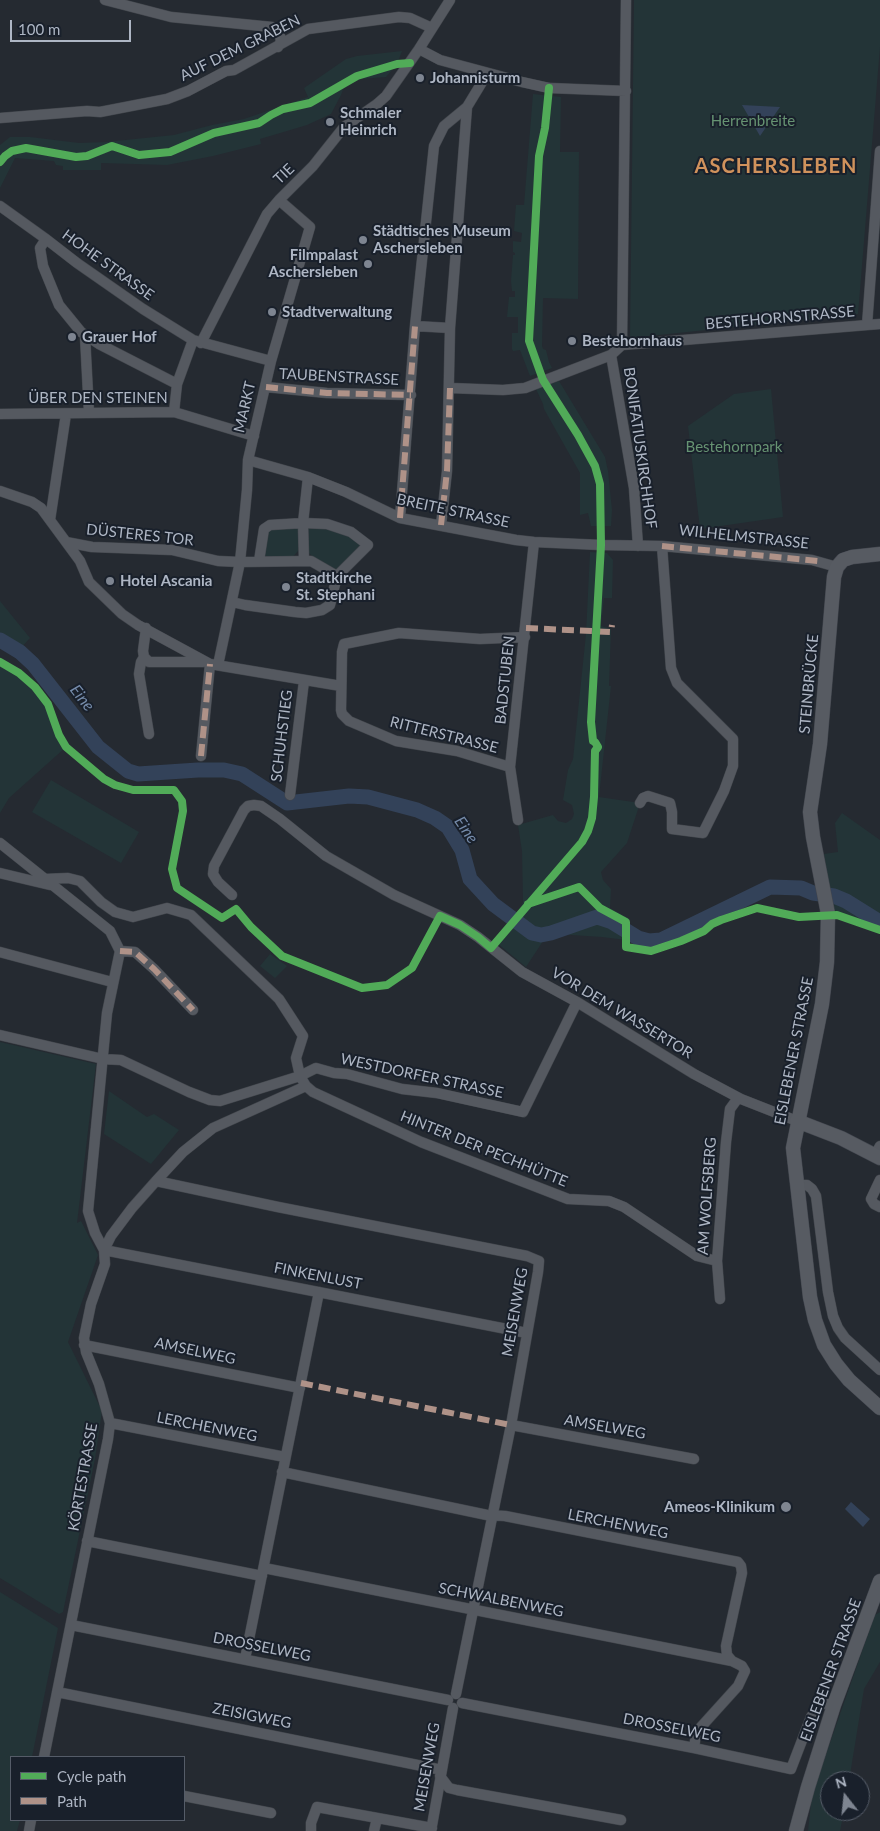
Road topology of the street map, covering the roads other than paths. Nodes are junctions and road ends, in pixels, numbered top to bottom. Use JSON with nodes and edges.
{"nodes":[{"id":1,"x":105,"y":0,"type":"edge"},
{"id":2,"x":450,"y":0,"type":"edge"},
{"id":3,"x":626,"y":0,"type":"edge"},
{"id":4,"x":432,"y":28,"type":"junction"},
{"id":5,"x":278,"y":47,"type":"junction"},
{"id":6,"x":419,"y":49,"type":"junction"},
{"id":7,"x":488,"y":74,"type":"junction"},
{"id":8,"x":626,"y":91,"type":"junction"},
{"id":9,"x":467,"y":107,"type":"junction"},
{"id":10,"x":0,"y":118,"type":"edge"},
{"id":11,"x":880,"y":151,"type":"edge"},
{"id":12,"x":279,"y":200,"type":"junction"},
{"id":13,"x":0,"y":206,"type":"edge"},
{"id":14,"x":46,"y":239,"type":"junction"},
{"id":15,"x":880,"y":324,"type":"edge"},
{"id":16,"x":867,"y":325,"type":"junction"},
{"id":17,"x":415,"y":326,"type":"junction"},
{"id":18,"x":450,"y":328,"type":"junction"},
{"id":19,"x":85,"y":336,"type":"junction"},
{"id":20,"x":197,"y":342,"type":"junction"},
{"id":21,"x":622,"y":345,"type":"junction"},
{"id":22,"x":611,"y":355,"type":"junction"},
{"id":23,"x":271,"y":361,"type":"junction"},
{"id":24,"x":177,"y":384,"type":"junction"},
{"id":25,"x":266,"y":387,"type":"junction"},
{"id":26,"x":450,"y":388,"type":"junction"},
{"id":27,"x":410,"y":395,"type":"junction"},
{"id":28,"x":174,"y":412,"type":"junction"},
{"id":29,"x":89,"y":413,"type":"junction"},
{"id":30,"x":0,"y":414,"type":"edge"},
{"id":31,"x":66,"y":414,"type":"junction"},
{"id":32,"x":254,"y":436,"type":"junction"},
{"id":33,"x":248,"y":460,"type":"junction"},
{"id":34,"x":308,"y":477,"type":"junction"},
{"id":35,"x":0,"y":491,"type":"edge"},
{"id":36,"x":400,"y":518,"type":"junction"},
{"id":37,"x":50,"y":520,"type":"junction"},
{"id":38,"x":303,"y":523,"type":"junction"},
{"id":39,"x":441,"y":526,"type":"junction"},
{"id":40,"x":66,"y":542,"type":"junction"},
{"id":41,"x":534,"y":542,"type":"junction"},
{"id":42,"x":601,"y":546,"type":"joint"},
{"id":43,"x":638,"y":546,"type":"junction"},
{"id":44,"x":662,"y":546,"type":"junction"},
{"id":45,"x":880,"y":554,"type":"edge"},
{"id":46,"x":259,"y":561,"type":"junction"},
{"id":47,"x":304,"y":561,"type":"junction"},
{"id":48,"x":240,"y":562,"type":"junction"},
{"id":49,"x":837,"y":567,"type":"junction"},
{"id":50,"x":337,"y":576,"type":"junction"},
{"id":51,"x":232,"y":602,"type":"junction"},
{"id":52,"x":142,"y":626,"type":"junction"},
{"id":53,"x":525,"y":637,"type":"junction"},
{"id":54,"x":144,"y":657,"type":"junction"},
{"id":55,"x":212,"y":664,"type":"junction"},
{"id":56,"x":304,"y":681,"type":"junction"},
{"id":57,"x":341,"y":686,"type":"junction"},
{"id":58,"x":148,"y":734,"type":"dead end"},
{"id":59,"x":201,"y":756,"type":"dead end"},
{"id":60,"x":510,"y":767,"type":"junction"},
{"id":61,"x":290,"y":795,"type":"dead end"},
{"id":62,"x":640,"y":803,"type":"dead end"},
{"id":63,"x":810,"y":804,"type":"joint"},
{"id":64,"x":518,"y":820,"type":"dead end"},
{"id":65,"x":0,"y":844,"type":"edge"},
{"id":66,"x":0,"y":873,"type":"edge"},
{"id":67,"x":48,"y":882,"type":"junction"},
{"id":68,"x":232,"y":895,"type":"dead end"},
{"id":69,"x":120,"y":951,"type":"junction"},
{"id":70,"x":0,"y":952,"type":"edge"},
{"id":71,"x":112,"y":982,"type":"junction"},
{"id":72,"x":578,"y":1002,"type":"junction"},
{"id":73,"x":193,"y":1010,"type":"dead end"},
{"id":74,"x":0,"y":1035,"type":"edge"},
{"id":75,"x":103,"y":1059,"type":"junction"},
{"id":76,"x":300,"y":1076,"type":"junction"},
{"id":77,"x":306,"y":1086,"type":"junction"},
{"id":78,"x":738,"y":1098,"type":"junction"},
{"id":79,"x":798,"y":1121,"type":"junction"},
{"id":80,"x":878,"y":1153,"type":"edge"},
{"id":81,"x":880,"y":1180,"type":"edge"},
{"id":82,"x":156,"y":1181,"type":"junction"},
{"id":83,"x":797,"y":1186,"type":"junction"},
{"id":84,"x":880,"y":1207,"type":"edge"},
{"id":85,"x":104,"y":1250,"type":"junction"},
{"id":86,"x":717,"y":1261,"type":"junction"},
{"id":87,"x":319,"y":1292,"type":"junction"},
{"id":88,"x":720,"y":1299,"type":"dead end"},
{"id":89,"x":527,"y":1333,"type":"junction"},
{"id":90,"x":84,"y":1345,"type":"junction"},
{"id":91,"x":878,"y":1365,"type":"edge"},
{"id":92,"x":300,"y":1388,"type":"junction"},
{"id":93,"x":880,"y":1408,"type":"edge"},
{"id":94,"x":110,"y":1423,"type":"junction"},
{"id":95,"x":511,"y":1425,"type":"junction"},
{"id":96,"x":285,"y":1457,"type":"junction"},
{"id":97,"x":694,"y":1459,"type":"dead end"},
{"id":98,"x":282,"y":1472,"type":"junction"},
{"id":99,"x":493,"y":1516,"type":"junction"},
{"id":100,"x":87,"y":1541,"type":"junction"},
{"id":101,"x":263,"y":1572,"type":"junction"},
{"id":102,"x":880,"y":1581,"type":"edge"},
{"id":103,"x":474,"y":1610,"type":"junction"},
{"id":104,"x":70,"y":1624,"type":"junction"},
{"id":105,"x":245,"y":1659,"type":"junction"},
{"id":106,"x":732,"y":1661,"type":"junction"},
{"id":107,"x":57,"y":1692,"type":"junction"},
{"id":108,"x":455,"y":1701,"type":"junction"},
{"id":109,"x":827,"y":1704,"type":"junction"},
{"id":110,"x":694,"y":1748,"type":"junction"},
{"id":111,"x":44,"y":1756,"type":"edge"},
{"id":112,"x":441,"y":1773,"type":"junction"},
{"id":113,"x":185,"y":1796,"type":"edge"},
{"id":114,"x":271,"y":1813,"type":"dead end"},
{"id":115,"x":377,"y":1818,"type":"junction"},
{"id":116,"x":621,"y":1820,"type":"dead end"},
{"id":117,"x":432,"y":1830,"type":"edge"},
{"id":118,"x":310,"y":1831,"type":"edge"},
{"id":119,"x":374,"y":1831,"type":"edge"},
{"id":120,"x":796,"y":1831,"type":"edge"}],
"edges":[{"from":1,"to":5,"type":"street"},
{"from":2,"to":4,"type":"street","name":"TIE"},
{"from":3,"to":8,"type":"street"},
{"from":4,"to":5,"type":"street","name":"AUF DEM GRABEN"},
{"from":4,"to":6,"type":"street","name":"TIE"},
{"from":5,"to":10,"type":"street","name":"AUF DEM GRABEN"},
{"from":6,"to":7,"type":"street"},
{"from":6,"to":12,"type":"street","name":"TIE"},
{"from":7,"to":8,"type":"street"},
{"from":7,"to":9,"type":"street"},
{"from":8,"to":21,"type":"street"},
{"from":9,"to":17,"type":"street"},
{"from":9,"to":18,"type":"street"},
{"from":11,"to":16,"type":"street"},
{"from":12,"to":20,"type":"street","name":"TIE"},
{"from":12,"to":23,"type":"street","name":"MARKT"},
{"from":13,"to":14,"type":"street","name":"HOHE STRASSE"},
{"from":14,"to":19,"type":"street"},
{"from":14,"to":20,"type":"street","name":"HOHE STRASSE"},
{"from":15,"to":16,"type":"street","name":"BESTEHORNSTRASSE"},
{"from":16,"to":21,"type":"street","name":"BESTEHORNSTRASSE"},
{"from":17,"to":18,"type":"street"},
{"from":17,"to":27,"type":"street"},
{"from":18,"to":26,"type":"street"},
{"from":19,"to":24,"type":"street"},
{"from":19,"to":29,"type":"street"},
{"from":20,"to":23,"type":"street"},
{"from":20,"to":24,"type":"street","name":"TIE"},
{"from":21,"to":22,"type":"street"},
{"from":22,"to":26,"type":"street"},
{"from":22,"to":43,"type":"street","name":"BONIFATIUSKIRCHHOF"},
{"from":23,"to":25,"type":"street","name":"MARKT"},
{"from":24,"to":28,"type":"street","name":"TIE"},
{"from":25,"to":27,"type":"street","name":"TAUBENSTRASSE"},
{"from":25,"to":32,"type":"street","name":"MARKT"},
{"from":26,"to":39,"type":"street"},
{"from":27,"to":36,"type":"street"},
{"from":28,"to":29,"type":"street","name":"ÜBER DEN STEINEN"},
{"from":28,"to":32,"type":"street","name":"ÜBER DEN STEINEN"},
{"from":29,"to":31,"type":"street","name":"ÜBER DEN STEINEN"},
{"from":30,"to":31,"type":"street","name":"ÜBER DEN STEINEN"},
{"from":31,"to":37,"type":"street"},
{"from":32,"to":33,"type":"street","name":"MARKT"},
{"from":33,"to":34,"type":"street","name":"BREITE STRASSE"},
{"from":33,"to":48,"type":"street","name":"MARKT"},
{"from":34,"to":36,"type":"street","name":"BREITE STRASSE"},
{"from":34,"to":38,"type":"street"},
{"from":35,"to":37,"type":"street"},
{"from":36,"to":39,"type":"street","name":"BREITE STRASSE"},
{"from":37,"to":40,"type":"street"},
{"from":38,"to":46,"type":"street"},
{"from":38,"to":47,"type":"street"},
{"from":38,"to":50,"type":"street"},
{"from":39,"to":41,"type":"street","name":"BREITE STRASSE"},
{"from":40,"to":48,"type":"street","name":"DÜSTERES TOR"},
{"from":40,"to":52,"type":"street"},
{"from":41,"to":42,"type":"street","name":"BREITE STRASSE"},
{"from":41,"to":53,"type":"street","name":"BADSTUBEN"},
{"from":42,"to":43,"type":"street","name":"WILHELMSTRASSE"},
{"from":43,"to":44,"type":"street","name":"WILHELMSTRASSE"},
{"from":44,"to":49,"type":"street","name":"WILHELMSTRASSE"},
{"from":44,"to":62,"type":"street"},
{"from":45,"to":49,"type":"main road"},
{"from":46,"to":47,"type":"street","name":"DÜSTERES TOR"},
{"from":46,"to":48,"type":"street","name":"DÜSTERES TOR"},
{"from":47,"to":50,"type":"street"},
{"from":48,"to":51,"type":"street","name":"MARKT"},
{"from":49,"to":63,"type":"main road","name":"STEINBRÜCKE"},
{"from":50,"to":51,"type":"street"},
{"from":51,"to":55,"type":"street","name":"MARKT"},
{"from":52,"to":54,"type":"street"},
{"from":52,"to":55,"type":"street"},
{"from":53,"to":57,"type":"street"},
{"from":53,"to":60,"type":"street","name":"BADSTUBEN"},
{"from":54,"to":55,"type":"street"},
{"from":54,"to":58,"type":"street"},
{"from":55,"to":56,"type":"street"},
{"from":55,"to":59,"type":"street","name":"MARKT"},
{"from":56,"to":57,"type":"street"},
{"from":56,"to":61,"type":"street","name":"SCHUHSTIEG"},
{"from":57,"to":60,"type":"street","name":"RITTERSTRASSE"},
{"from":60,"to":64,"type":"street","name":"BADSTUBEN"},
{"from":63,"to":79,"type":"main road","name":"EISLEBENER STRASSE"},
{"from":65,"to":67,"type":"street"},
{"from":66,"to":67,"type":"street"},
{"from":67,"to":69,"type":"street"},
{"from":67,"to":76,"type":"street"},
{"from":68,"to":72,"type":"street","name":"VOR DEM WASSERTOR"},
{"from":69,"to":71,"type":"street"},
{"from":69,"to":73,"type":"street"},
{"from":70,"to":71,"type":"street"},
{"from":71,"to":75,"type":"street"},
{"from":72,"to":76,"type":"street","name":"WESTDORFER STRASSE"},
{"from":72,"to":78,"type":"street","name":"VOR DEM WASSERTOR"},
{"from":74,"to":75,"type":"street"},
{"from":75,"to":76,"type":"street"},
{"from":75,"to":85,"type":"street"},
{"from":76,"to":77,"type":"street","name":"HINTER DER PECHHÜTTE"},
{"from":77,"to":82,"type":"street"},
{"from":77,"to":86,"type":"street","name":"HINTER DER PECHHÜTTE"},
{"from":78,"to":79,"type":"street","name":"VOR DEM WASSERTOR"},
{"from":78,"to":86,"type":"street","name":"AM WOLFSBERG"},
{"from":79,"to":80,"type":"main road"},
{"from":79,"to":83,"type":"main road","name":"EISLEBENER STRASSE"},
{"from":81,"to":84,"type":"street"},
{"from":82,"to":85,"type":"street"},
{"from":82,"to":89,"type":"street","name":"MEISENWEG"},
{"from":83,"to":91,"type":"street"},
{"from":83,"to":93,"type":"main road","name":"EISLEBENER STRASSE"},
{"from":85,"to":87,"type":"street","name":"FINKENLUST"},
{"from":85,"to":90,"type":"street","name":"KÖRTESTRASSE"},
{"from":86,"to":88,"type":"street","name":"AM WOLFSBERG"},
{"from":87,"to":89,"type":"street","name":"FINKENLUST"},
{"from":87,"to":92,"type":"street"},
{"from":89,"to":95,"type":"street","name":"MEISENWEG"},
{"from":90,"to":92,"type":"street","name":"AMSELWEG"},
{"from":90,"to":94,"type":"street","name":"KÖRTESTRASSE"},
{"from":92,"to":96,"type":"street"},
{"from":94,"to":96,"type":"street","name":"LERCHENWEG"},
{"from":94,"to":100,"type":"street","name":"KÖRTESTRASSE"},
{"from":95,"to":97,"type":"street","name":"AMSELWEG"},
{"from":95,"to":99,"type":"street","name":"MEISENWEG"},
{"from":96,"to":98,"type":"street"},
{"from":98,"to":99,"type":"street","name":"LERCHENWEG"},
{"from":98,"to":101,"type":"street"},
{"from":99,"to":103,"type":"street","name":"MEISENWEG"},
{"from":99,"to":106,"type":"street","name":"LERCHENWEG"},
{"from":100,"to":101,"type":"street","name":"SCHWALBENWEG"},
{"from":100,"to":104,"type":"street","name":"KÖRTESTRASSE"},
{"from":101,"to":103,"type":"street","name":"SCHWALBENWEG"},
{"from":101,"to":105,"type":"street"},
{"from":102,"to":109,"type":"main road","name":"EISLEBENER STRASSE"},
{"from":103,"to":106,"type":"street","name":"SCHWALBENWEG"},
{"from":103,"to":108,"type":"street","name":"MEISENWEG"},
{"from":104,"to":105,"type":"street","name":"DROSSELWEG"},
{"from":104,"to":107,"type":"street","name":"KÖRTESTRASSE"},
{"from":105,"to":108,"type":"street","name":"DROSSELWEG"},
{"from":106,"to":110,"type":"street","name":"LERCHENWEG"},
{"from":107,"to":111,"type":"street","name":"KÖRTESTRASSE"},
{"from":107,"to":112,"type":"street","name":"ZEISIGWEG"},
{"from":108,"to":110,"type":"street","name":"DROSSELWEG"},
{"from":108,"to":112,"type":"street","name":"MEISENWEG"},
{"from":109,"to":110,"type":"street","name":"DROSSELWEG"},
{"from":109,"to":120,"type":"main road","name":"EISLEBENER STRASSE"},
{"from":112,"to":116,"type":"street","name":"ZEISIGWEG"},
{"from":112,"to":117,"type":"street","name":"MEISENWEG"},
{"from":113,"to":114,"type":"street"},
{"from":115,"to":117,"type":"street"},
{"from":115,"to":118,"type":"street"},
{"from":115,"to":119,"type":"street"}]}
